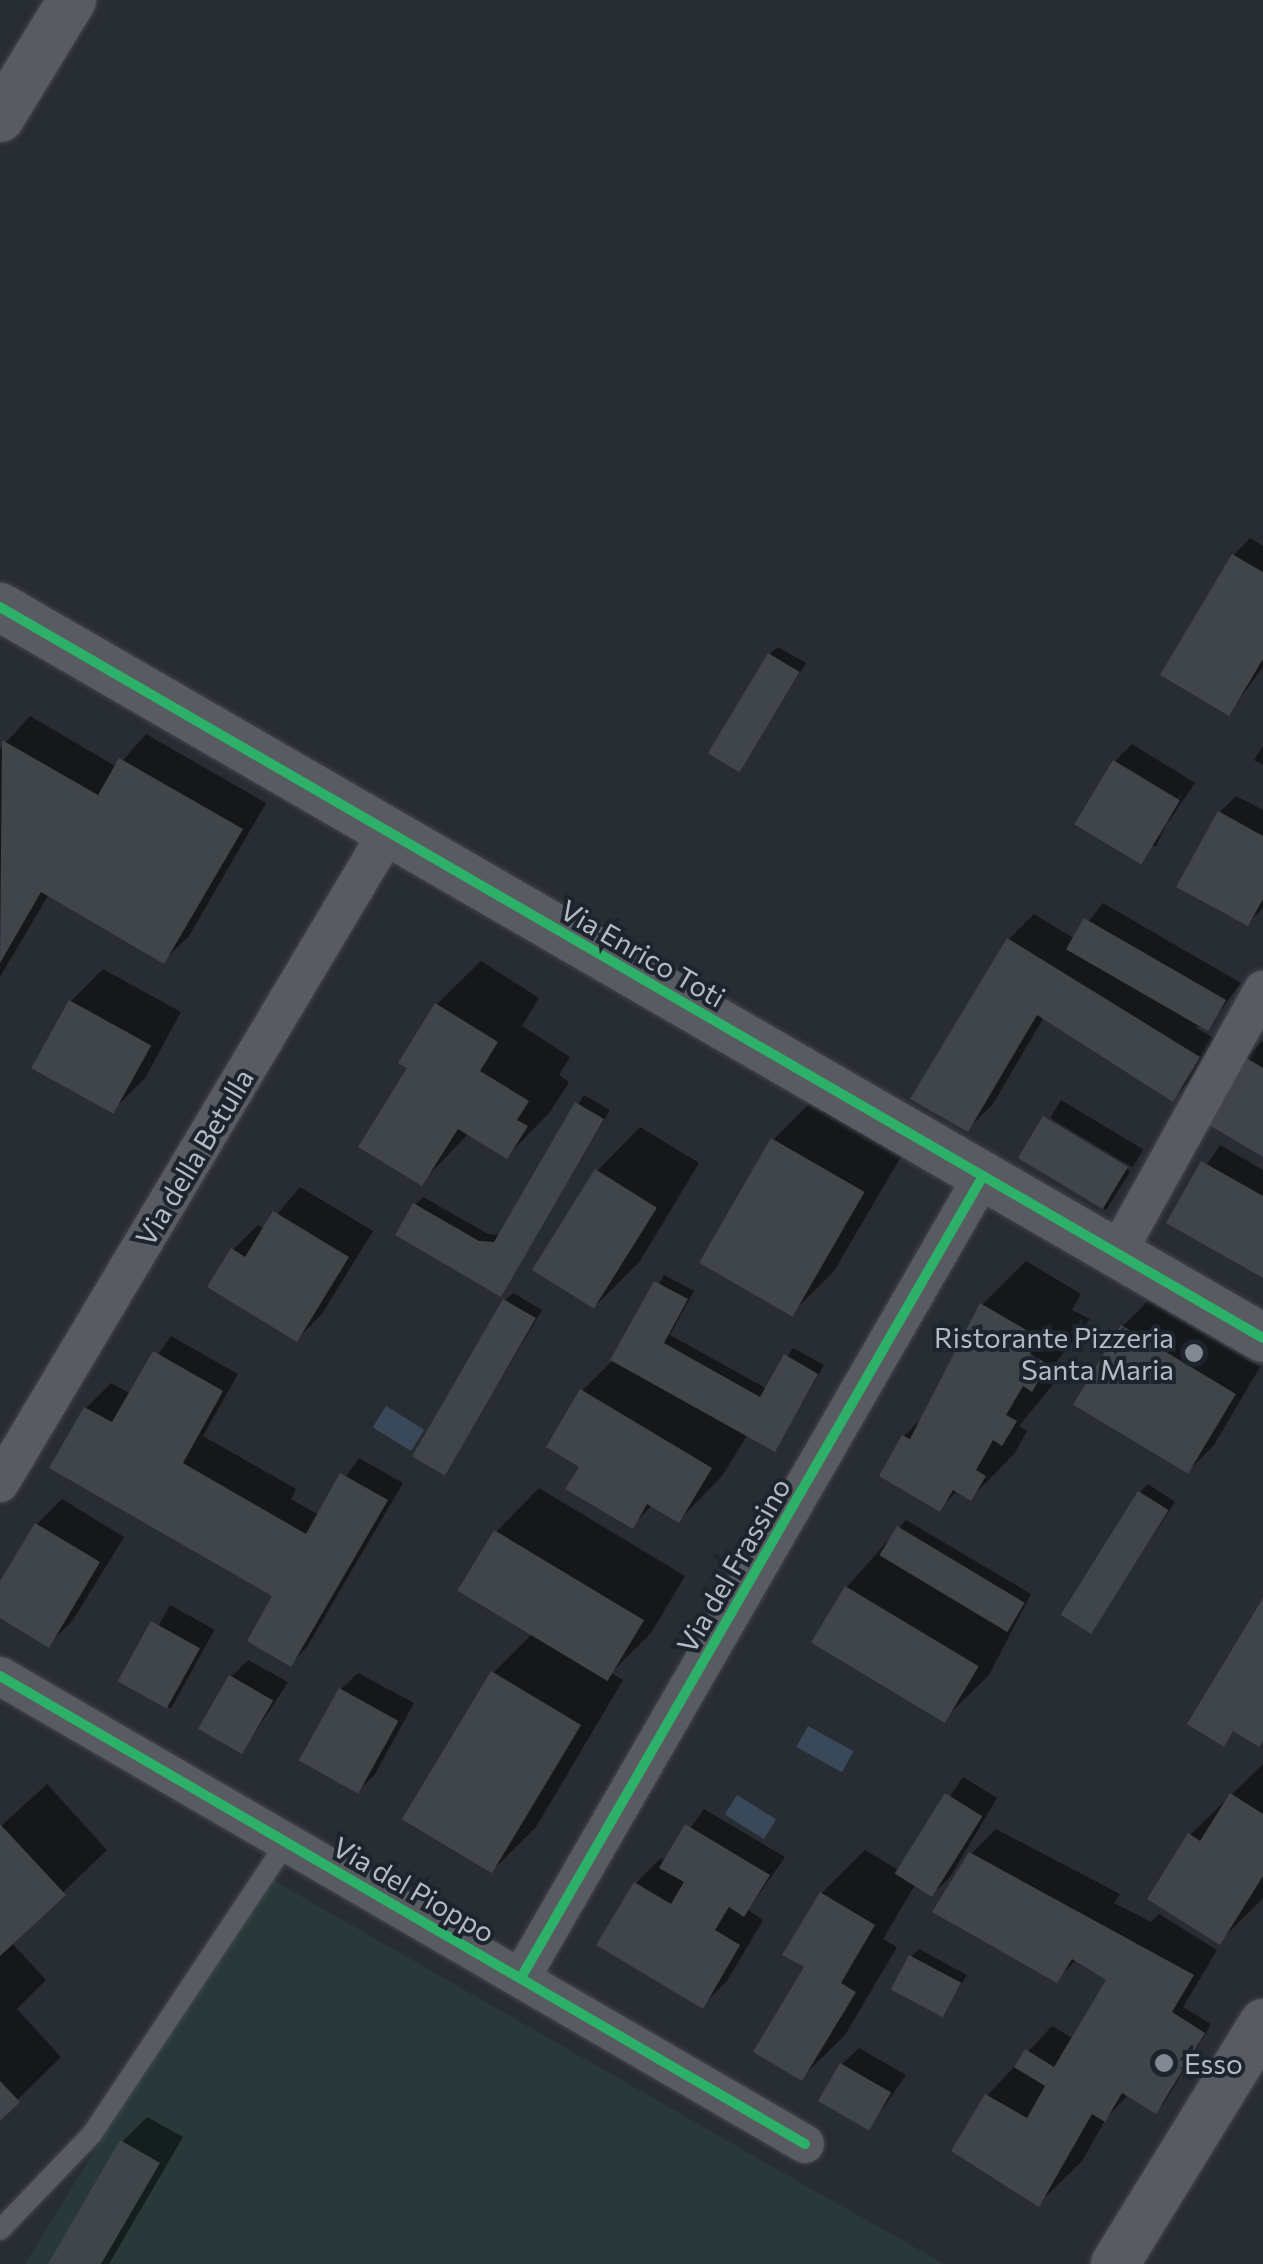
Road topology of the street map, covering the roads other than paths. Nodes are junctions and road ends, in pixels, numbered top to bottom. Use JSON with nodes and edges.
{"nodes":[{"id":1,"x":72,"y":0,"type":"edge"},
{"id":2,"x":0,"y":118,"type":"edge"},
{"id":3,"x":0,"y":607,"type":"edge"},
{"id":4,"x":388,"y":832,"type":"junction"},
{"id":5,"x":1263,"y":990,"type":"edge"},
{"id":6,"x":983,"y":1176,"type":"junction"},
{"id":7,"x":1116,"y":1253,"type":"junction"},
{"id":8,"x":1263,"y":1338,"type":"edge"},
{"id":9,"x":0,"y":1483,"type":"edge"},
{"id":10,"x":0,"y":1676,"type":"edge"},
{"id":11,"x":286,"y":1842,"type":"junction"},
{"id":12,"x":522,"y":1976,"type":"junction"},
{"id":13,"x":1263,"y":2023,"type":"edge"},
{"id":14,"x":804,"y":2144,"type":"dead end"},
{"id":15,"x":0,"y":2230,"type":"edge"},
{"id":16,"x":1114,"y":2264,"type":"edge"}],
"edges":[{"from":1,"to":2,"type":"street"},
{"from":3,"to":4,"type":"street","name":"Via Enrico Toti"},
{"from":4,"to":6,"type":"street","name":"Via Enrico Toti"},
{"from":4,"to":9,"type":"street","name":"Via della Betulla"},
{"from":5,"to":7,"type":"street"},
{"from":6,"to":7,"type":"street","name":"Via Enrico Toti"},
{"from":6,"to":12,"type":"street","name":"Via del Frassino"},
{"from":7,"to":8,"type":"street","name":"Via Enrico Toti"},
{"from":10,"to":11,"type":"street","name":"Via del Pioppo"},
{"from":11,"to":12,"type":"street","name":"Via del Pioppo"},
{"from":11,"to":15,"type":"lane"},
{"from":12,"to":14,"type":"street","name":"Via del Pioppo"},
{"from":13,"to":16,"type":"street"}]}
